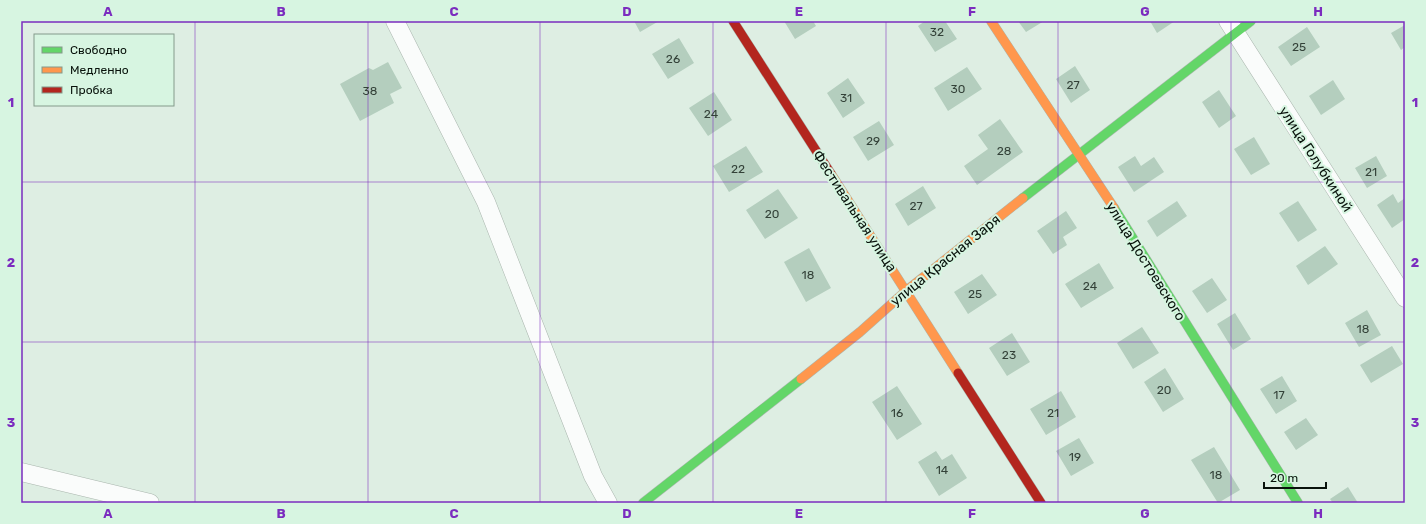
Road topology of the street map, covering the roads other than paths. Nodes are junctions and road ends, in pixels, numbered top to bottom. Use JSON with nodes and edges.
{"nodes":[{"id":1,"x":395,"y":21,"type":"edge"},
{"id":2,"x":733,"y":21,"type":"edge"},
{"id":3,"x":991,"y":21,"type":"edge"},
{"id":4,"x":1251,"y":21,"type":"edge"},
{"id":5,"x":1232,"y":27,"type":"edge"},
{"id":6,"x":1078,"y":153,"type":"junction"},
{"id":7,"x":906,"y":291,"type":"junction"},
{"id":8,"x":1405,"y":298,"type":"edge"},
{"id":9,"x":21,"y":472,"type":"edge"},
{"id":10,"x":150,"y":503,"type":"edge"},
{"id":11,"x":608,"y":503,"type":"edge"},
{"id":12,"x":643,"y":503,"type":"edge"},
{"id":13,"x":1040,"y":503,"type":"edge"},
{"id":14,"x":1298,"y":503,"type":"edge"}],
"edges":[{"from":1,"to":11,"type":"street"},
{"from":2,"to":7,"type":"street","name":"Фестивальная улица"},
{"from":3,"to":6,"type":"street","name":"улица Достоевского"},
{"from":4,"to":5,"type":"street","name":"улица Красная Заря"},
{"from":5,"to":6,"type":"street","name":"улица Красная Заря"},
{"from":5,"to":8,"type":"street","name":"улица Голубкиной"},
{"from":6,"to":7,"type":"street","name":"улица Красная Заря"},
{"from":6,"to":14,"type":"street","name":"улица Достоевского"},
{"from":7,"to":12,"type":"street","name":"улица Красная Заря"},
{"from":7,"to":13,"type":"street","name":"Фестивальная улица"},
{"from":9,"to":10,"type":"street"}]}
